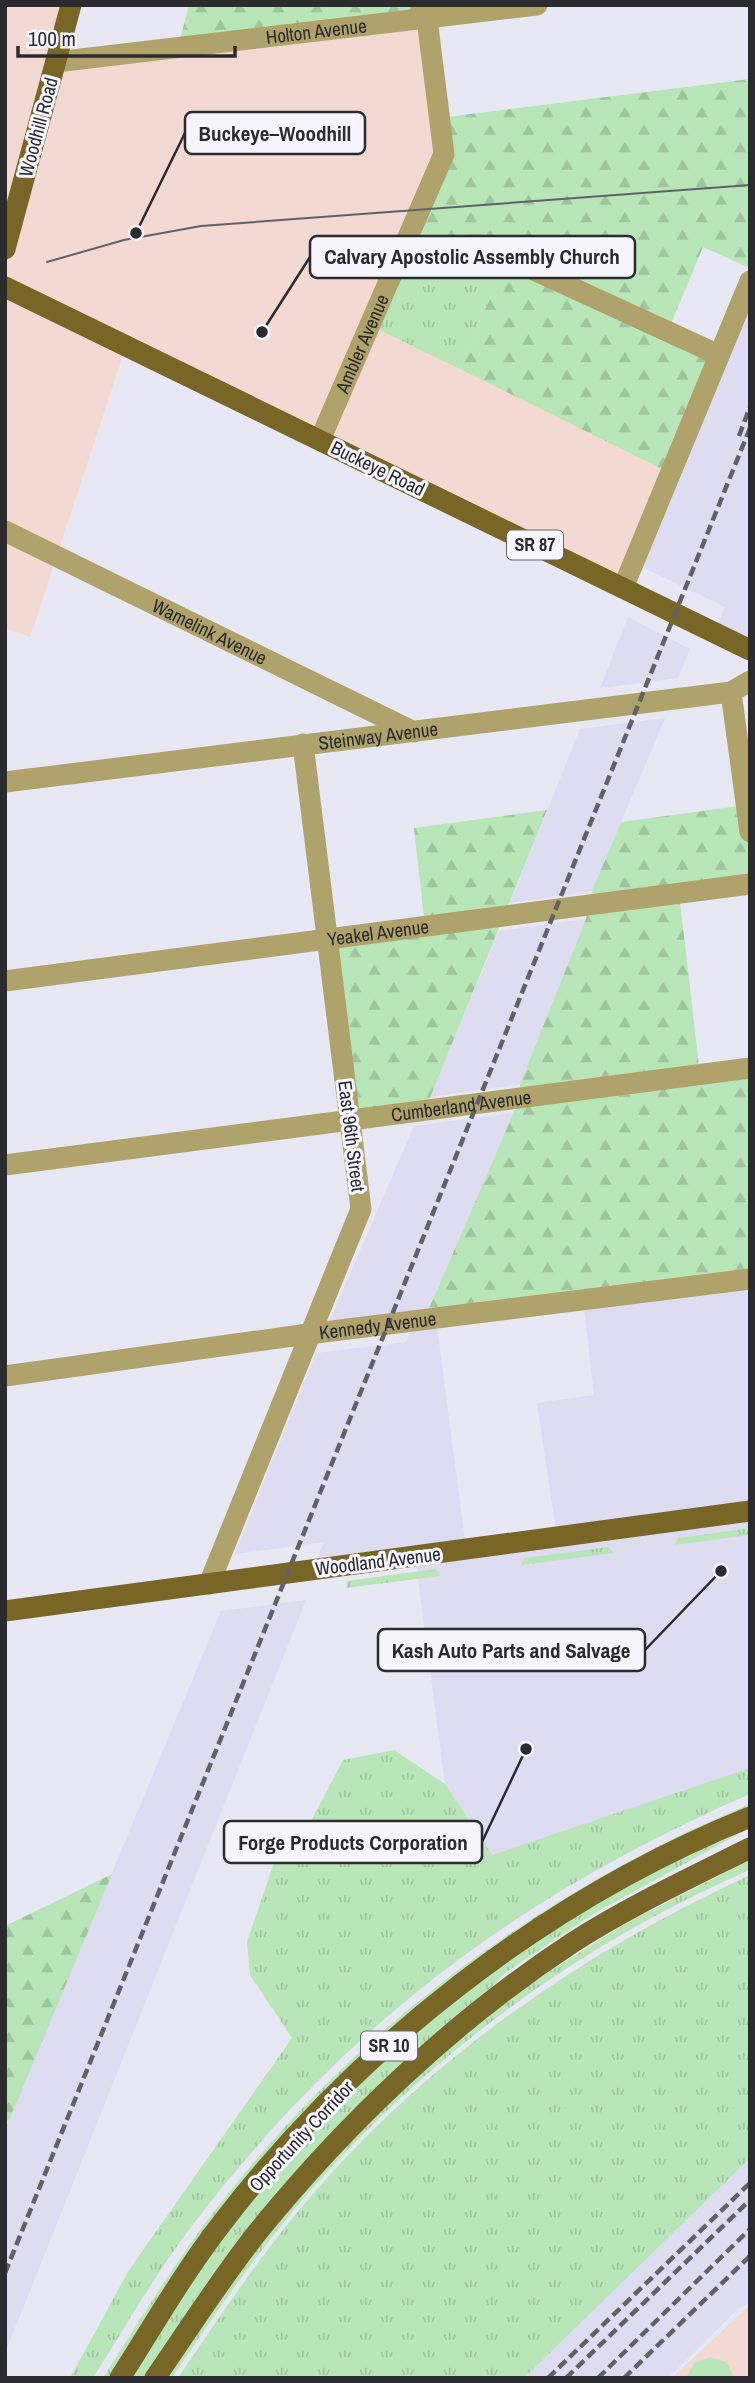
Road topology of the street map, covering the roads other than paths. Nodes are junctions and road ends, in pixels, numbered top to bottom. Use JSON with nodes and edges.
{"nodes":[{"id":1,"x":71,"y":5,"type":"edge"},
{"id":2,"x":537,"y":5,"type":"edge"},
{"id":3,"x":423,"y":12,"type":"edge"},
{"id":4,"x":56,"y":62,"type":"junction"},
{"id":5,"x":402,"y":247,"type":"junction"},
{"id":6,"x":5,"y":249,"type":"edge"},
{"id":7,"x":750,"y":281,"type":"edge"},
{"id":8,"x":5,"y":287,"type":"edge"},
{"id":9,"x":719,"y":355,"type":"junction"},
{"id":10,"x":320,"y":440,"type":"junction"},
{"id":11,"x":5,"y":531,"type":"edge"},
{"id":12,"x":623,"y":588,"type":"junction"},
{"id":13,"x":750,"y":650,"type":"edge"},
{"id":14,"x":750,"y":681,"type":"edge"},
{"id":15,"x":731,"y":692,"type":"junction"},
{"id":16,"x":414,"y":732,"type":"junction"},
{"id":17,"x":303,"y":744,"type":"junction"},
{"id":18,"x":5,"y":782,"type":"edge"},
{"id":19,"x":750,"y":832,"type":"edge"},
{"id":20,"x":750,"y":884,"type":"edge"},
{"id":21,"x":328,"y":938,"type":"junction"},
{"id":22,"x":5,"y":981,"type":"edge"},
{"id":23,"x":750,"y":1068,"type":"edge"},
{"id":24,"x":350,"y":1120,"type":"junction"},
{"id":25,"x":5,"y":1165,"type":"edge"},
{"id":26,"x":750,"y":1279,"type":"edge"},
{"id":27,"x":308,"y":1334,"type":"junction"},
{"id":28,"x":5,"y":1376,"type":"edge"},
{"id":29,"x":750,"y":1511,"type":"edge"},
{"id":30,"x":209,"y":1584,"type":"junction"},
{"id":31,"x":5,"y":1611,"type":"edge"},
{"id":32,"x":750,"y":1818,"type":"edge"},
{"id":33,"x":750,"y":1848,"type":"edge"},
{"id":34,"x":120,"y":2378,"type":"edge"},
{"id":35,"x":155,"y":2378,"type":"edge"}],
"edges":[{"from":1,"to":4,"type":"main road","name":"Woodhill Road"},
{"from":2,"to":3,"type":"street","name":"Holton Avenue"},
{"from":3,"to":4,"type":"street","name":"Holton Avenue"},
{"from":3,"to":5,"type":"street","name":"Ambler Avenue"},
{"from":4,"to":6,"type":"main road","name":"Woodhill Road"},
{"from":5,"to":9,"type":"street"},
{"from":5,"to":10,"type":"street","name":"Ambler Avenue"},
{"from":7,"to":9,"type":"street"},
{"from":8,"to":10,"type":"main road","name":"Buckeye Road","number":"SR 87"},
{"from":9,"to":12,"type":"street"},
{"from":10,"to":12,"type":"main road","name":"Buckeye Road","number":"SR 87"},
{"from":11,"to":16,"type":"street","name":"Wamelink Avenue"},
{"from":12,"to":13,"type":"main road","name":"Buckeye Road","number":"SR 87"},
{"from":14,"to":15,"type":"street","name":"Steinway Avenue"},
{"from":15,"to":16,"type":"street","name":"Steinway Avenue"},
{"from":15,"to":19,"type":"street"},
{"from":16,"to":17,"type":"street","name":"Steinway Avenue"},
{"from":17,"to":18,"type":"street","name":"Steinway Avenue"},
{"from":17,"to":21,"type":"street","name":"East 96th Street"},
{"from":20,"to":21,"type":"street","name":"Yeakel Avenue"},
{"from":21,"to":22,"type":"street","name":"Yeakel Avenue"},
{"from":21,"to":24,"type":"street","name":"East 96th Street"},
{"from":23,"to":24,"type":"street","name":"Cumberland Avenue"},
{"from":24,"to":25,"type":"street","name":"Cumberland Avenue"},
{"from":24,"to":27,"type":"street","name":"East 96th Street"},
{"from":26,"to":27,"type":"street","name":"Kennedy Avenue"},
{"from":27,"to":28,"type":"street","name":"Kennedy Avenue"},
{"from":27,"to":30,"type":"street","name":"East 96th Street"},
{"from":29,"to":30,"type":"main road","name":"Woodland Avenue"},
{"from":30,"to":31,"type":"main road","name":"Woodland Avenue"},
{"from":32,"to":34,"type":"main road","name":"Opportunity Corridor","number":"SR 10"},
{"from":33,"to":35,"type":"main road","name":"Opportunity Corridor","number":"SR 10"}]}
